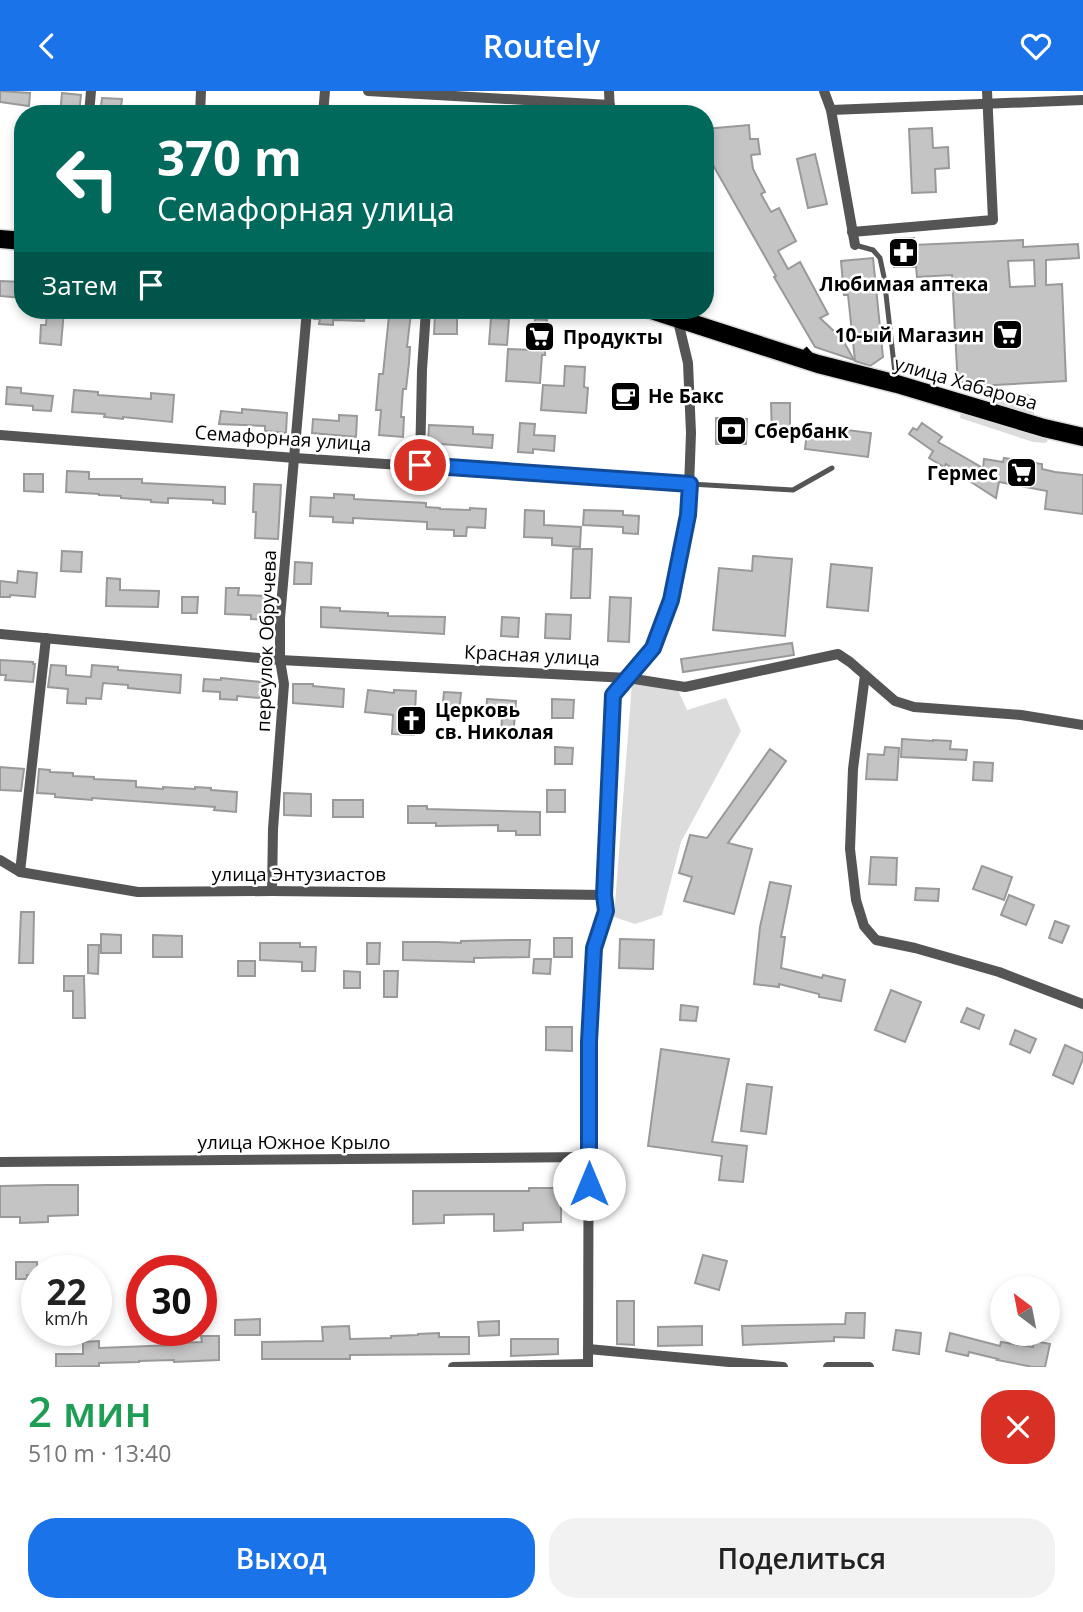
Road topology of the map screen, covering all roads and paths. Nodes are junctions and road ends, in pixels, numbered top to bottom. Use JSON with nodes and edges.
{"nodes":[{"id":1,"x":368,"y":91,"type":"edge"},
{"id":2,"x":824,"y":91,"type":"edge"},
{"id":3,"x":987,"y":91,"type":"edge"},
{"id":4,"x":1083,"y":100,"type":"edge"},
{"id":5,"x":988,"y":104,"type":"junction"},
{"id":6,"x":546,"y":105,"type":"edge"},
{"id":7,"x":831,"y":110,"type":"junction"},
{"id":8,"x":852,"y":232,"type":"junction"},
{"id":9,"x":855,"y":245,"type":"joint"},
{"id":10,"x":306,"y":319,"type":"edge"},
{"id":11,"x":425,"y":319,"type":"edge"},
{"id":12,"x":677,"y":319,"type":"edge"},
{"id":13,"x":683,"y":319,"type":"edge"},
{"id":14,"x":897,"y":384,"type":"junction"},
{"id":15,"x":0,"y":435,"type":"edge"},
{"id":16,"x":1083,"y":437,"type":"edge"},
{"id":17,"x":295,"y":458,"type":"junction"},
{"id":18,"x":420,"y":465,"type":"junction"},
{"id":19,"x":832,"y":468,"type":"dead end"},
{"id":20,"x":690,"y":484,"type":"junction"},
{"id":21,"x":0,"y":634,"type":"edge"},
{"id":22,"x":46,"y":638,"type":"junction"},
{"id":23,"x":280,"y":660,"type":"junction"},
{"id":24,"x":865,"y":675,"type":"junction"},
{"id":25,"x":628,"y":678,"type":"junction"},
{"id":26,"x":1083,"y":725,"type":"edge"},
{"id":27,"x":0,"y":860,"type":"edge"},
{"id":28,"x":20,"y":873,"type":"junction"},
{"id":29,"x":272,"y":891,"type":"junction"},
{"id":30,"x":604,"y":895,"type":"junction"},
{"id":31,"x":1083,"y":1004,"type":"edge"},
{"id":32,"x":589,"y":1157,"type":"junction"},
{"id":33,"x":0,"y":1162,"type":"edge"},
{"id":34,"x":588,"y":1349,"type":"junction"},
{"id":35,"x":588,"y":1365,"type":"edge"},
{"id":36,"x":453,"y":1367,"type":"edge"},
{"id":37,"x":783,"y":1367,"type":"edge"},
{"id":38,"x":828,"y":1367,"type":"edge"},
{"id":39,"x":869,"y":1367,"type":"edge"}],
"edges":[{"from":1,"to":6,"type":"street"},
{"from":2,"to":7,"type":"street"},
{"from":3,"to":5,"type":"street"},
{"from":4,"to":5,"type":"street"},
{"from":5,"to":7,"type":"street"},
{"from":5,"to":8,"type":"street"},
{"from":7,"to":8,"type":"street"},
{"from":8,"to":9,"type":"street"},
{"from":9,"to":14,"type":"lane"},
{"from":10,"to":17,"type":"street","name":"переулок Обручева"},
{"from":11,"to":18,"type":"street"},
{"from":12,"to":20,"type":"street"},
{"from":13,"to":14,"type":"main road","name":"улица Хабарова"},
{"from":14,"to":16,"type":"main road","name":"улица Хабарова"},
{"from":15,"to":17,"type":"street","name":"Семафорная улица"},
{"from":17,"to":18,"type":"street","name":"Семафорная улица"},
{"from":17,"to":23,"type":"street","name":"переулок Обручева"},
{"from":18,"to":20,"type":"street","name":"Семафорная улица"},
{"from":19,"to":20,"type":"lane"},
{"from":20,"to":25,"type":"street"},
{"from":21,"to":22,"type":"street","name":"Красная улица"},
{"from":22,"to":23,"type":"street","name":"Красная улица"},
{"from":22,"to":28,"type":"street"},
{"from":23,"to":25,"type":"street","name":"Красная улица"},
{"from":23,"to":29,"type":"street","name":"переулок Обручева"},
{"from":24,"to":25,"type":"street","name":"Красная улица"},
{"from":24,"to":26,"type":"street","name":"Красная улица"},
{"from":24,"to":31,"type":"street"},
{"from":25,"to":30,"type":"street"},
{"from":27,"to":28,"type":"street","name":"улица Энтузиастов"},
{"from":28,"to":29,"type":"street","name":"улица Энтузиастов"},
{"from":29,"to":30,"type":"street","name":"улица Энтузиастов"},
{"from":30,"to":32,"type":"street"},
{"from":32,"to":33,"type":"street","name":"улица Южное Крыло"},
{"from":32,"to":34,"type":"street"},
{"from":34,"to":35,"type":"street"},
{"from":34,"to":37,"type":"street"},
{"from":35,"to":36,"type":"street"},
{"from":38,"to":39,"type":"street"}]}
